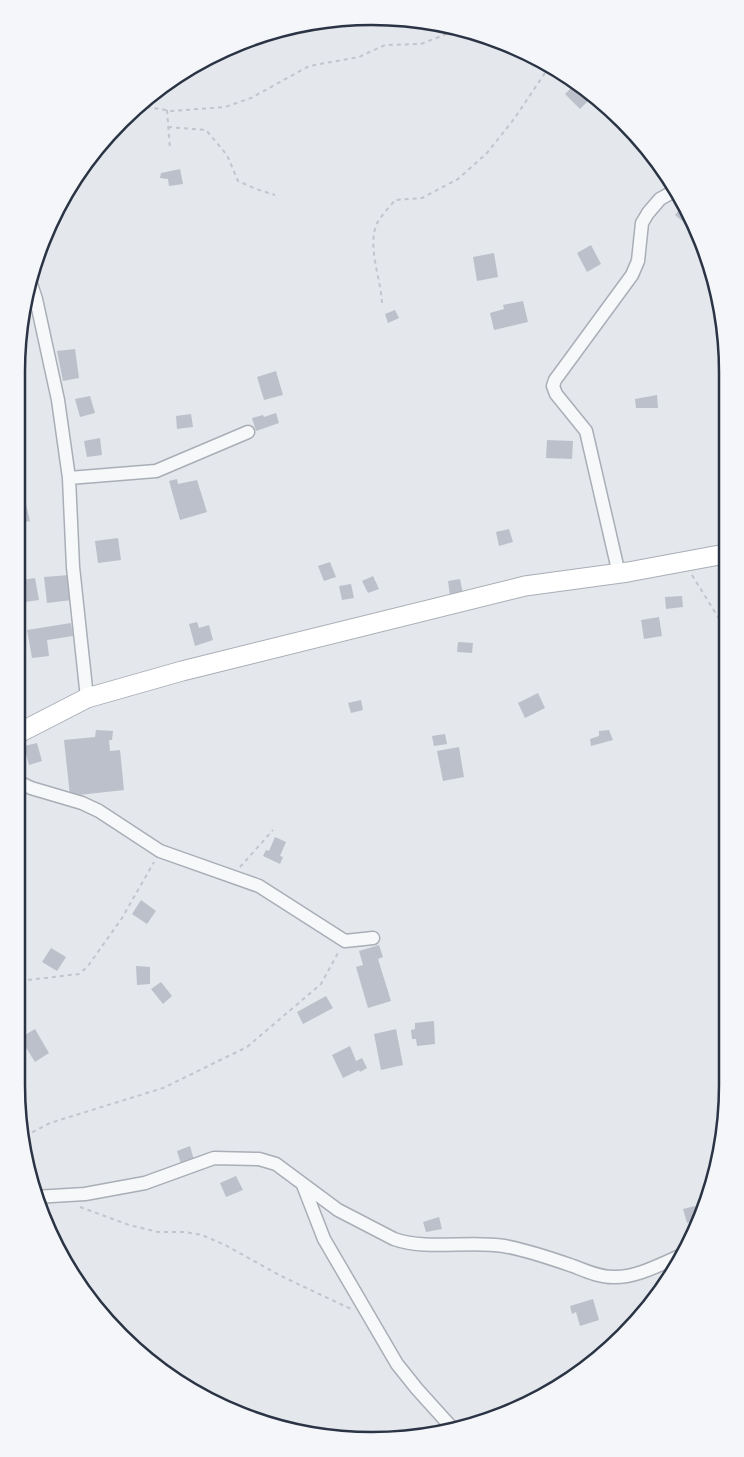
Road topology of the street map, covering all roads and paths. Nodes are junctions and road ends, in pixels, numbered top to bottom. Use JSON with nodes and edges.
{"nodes":[{"id":1,"x":447,"y":34,"type":"edge"},
{"id":2,"x":547,"y":72,"type":"edge"},
{"id":3,"x":147,"y":108,"type":"edge"},
{"id":4,"x":167,"y":110,"type":"junction"},
{"id":5,"x":168,"y":126,"type":"junction"},
{"id":6,"x":170,"y":149,"type":"dead end"},
{"id":7,"x":670,"y":193,"type":"edge"},
{"id":8,"x":275,"y":194,"type":"dead end"},
{"id":9,"x":34,"y":294,"type":"edge"},
{"id":10,"x":382,"y":303,"type":"dead end"},
{"id":11,"x":248,"y":432,"type":"dead end"},
{"id":12,"x":69,"y":478,"type":"junction"},
{"id":13,"x":719,"y":555,"type":"edge"},
{"id":14,"x":684,"y":562,"type":"junction"},
{"id":15,"x":619,"y":574,"type":"junction"},
{"id":16,"x":719,"y":619,"type":"edge"},
{"id":17,"x":87,"y":698,"type":"junction"},
{"id":18,"x":25,"y":730,"type":"edge"},
{"id":19,"x":25,"y":785,"type":"edge"},
{"id":20,"x":273,"y":830,"type":"dead end"},
{"id":21,"x":160,"y":851,"type":"junction"},
{"id":22,"x":232,"y":876,"type":"junction"},
{"id":23,"x":373,"y":938,"type":"dead end"},
{"id":24,"x":345,"y":940,"type":"junction"},
{"id":25,"x":28,"y":980,"type":"dead end"},
{"id":26,"x":29,"y":1134,"type":"edge"},
{"id":27,"x":303,"y":1185,"type":"junction"},
{"id":28,"x":43,"y":1197,"type":"edge"},
{"id":29,"x":75,"y":1205,"type":"dead end"},
{"id":30,"x":673,"y":1259,"type":"edge"},
{"id":31,"x":369,"y":1317,"type":"junction"},
{"id":32,"x":448,"y":1423,"type":"edge"}],
"edges":[{"from":1,"to":4,"type":"path"},
{"from":2,"to":10,"type":"path"},
{"from":3,"to":4,"type":"path"},
{"from":4,"to":5,"type":"path"},
{"from":5,"to":6,"type":"path"},
{"from":5,"to":8,"type":"path"},
{"from":7,"to":15,"type":"street"},
{"from":9,"to":12,"type":"street"},
{"from":11,"to":12,"type":"street"},
{"from":12,"to":17,"type":"street"},
{"from":13,"to":14,"type":"street"},
{"from":14,"to":15,"type":"street"},
{"from":14,"to":16,"type":"path"},
{"from":15,"to":17,"type":"street"},
{"from":17,"to":18,"type":"street"},
{"from":19,"to":21,"type":"street"},
{"from":20,"to":22,"type":"path"},
{"from":21,"to":22,"type":"street"},
{"from":21,"to":25,"type":"path"},
{"from":22,"to":24,"type":"street"},
{"from":23,"to":24,"type":"street"},
{"from":24,"to":26,"type":"path"},
{"from":27,"to":28,"type":"street"},
{"from":27,"to":30,"type":"street"},
{"from":27,"to":31,"type":"street"},
{"from":29,"to":31,"type":"path"},
{"from":31,"to":32,"type":"street"}]}
